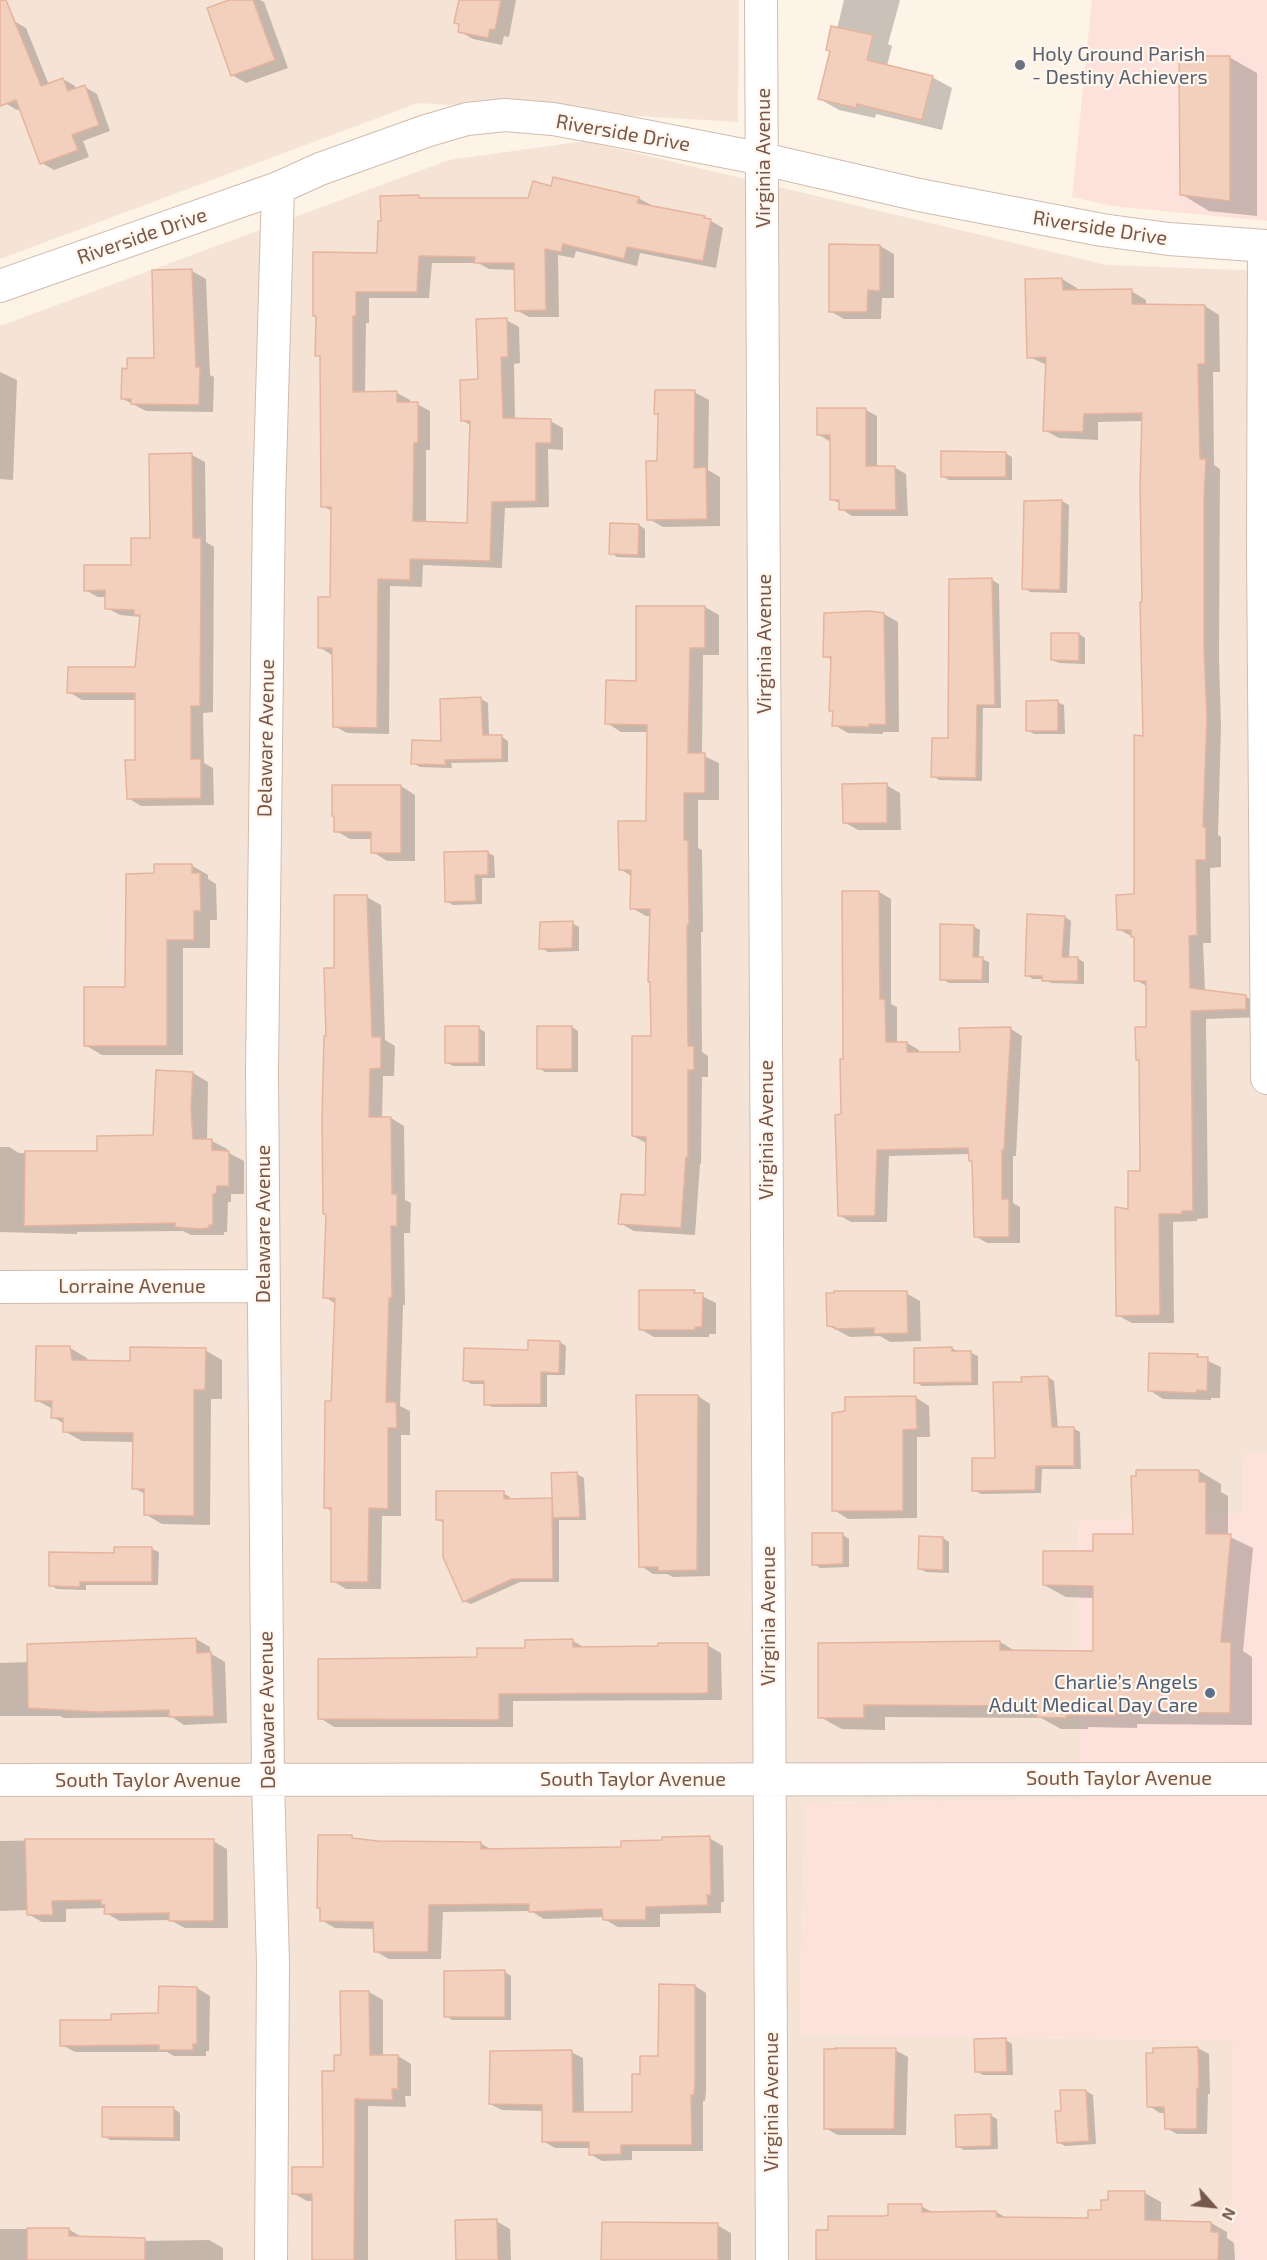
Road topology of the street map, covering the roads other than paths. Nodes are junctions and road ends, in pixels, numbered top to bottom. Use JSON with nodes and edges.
{"nodes":[{"id":1,"x":761,"y":0,"type":"edge"},
{"id":2,"x":763,"y":159,"type":"junction"},
{"id":3,"x":278,"y":188,"type":"junction"},
{"id":4,"x":1266,"y":246,"type":"edge"},
{"id":5,"x":0,"y":286,"type":"edge"},
{"id":6,"x":1267,"y":1078,"type":"edge"},
{"id":7,"x":263,"y":1286,"type":"junction"},
{"id":8,"x":0,"y":1287,"type":"edge"},
{"id":9,"x":768,"y":1778,"type":"junction"},
{"id":10,"x":1267,"y":1779,"type":"edge"},
{"id":11,"x":0,"y":1780,"type":"edge"},
{"id":12,"x":267,"y":1780,"type":"junction"},
{"id":13,"x":272,"y":2260,"type":"edge"},
{"id":14,"x":772,"y":2260,"type":"edge"}],
"edges":[{"from":1,"to":2,"type":"street","name":"Virginia Avenue"},
{"from":2,"to":3,"type":"street","name":"Riverside Drive"},
{"from":2,"to":4,"type":"street","name":"Riverside Drive"},
{"from":2,"to":9,"type":"street","name":"Virginia Avenue"},
{"from":3,"to":5,"type":"street","name":"Riverside Drive"},
{"from":3,"to":7,"type":"street","name":"Delaware Avenue"},
{"from":4,"to":6,"type":"street"},
{"from":7,"to":8,"type":"street","name":"Lorraine Avenue"},
{"from":7,"to":12,"type":"street","name":"Delaware Avenue"},
{"from":9,"to":10,"type":"street","name":"South Taylor Avenue"},
{"from":9,"to":12,"type":"street","name":"South Taylor Avenue"},
{"from":9,"to":14,"type":"street","name":"Virginia Avenue"},
{"from":11,"to":12,"type":"street","name":"South Taylor Avenue"},
{"from":12,"to":13,"type":"street","name":"Delaware Avenue"}]}
